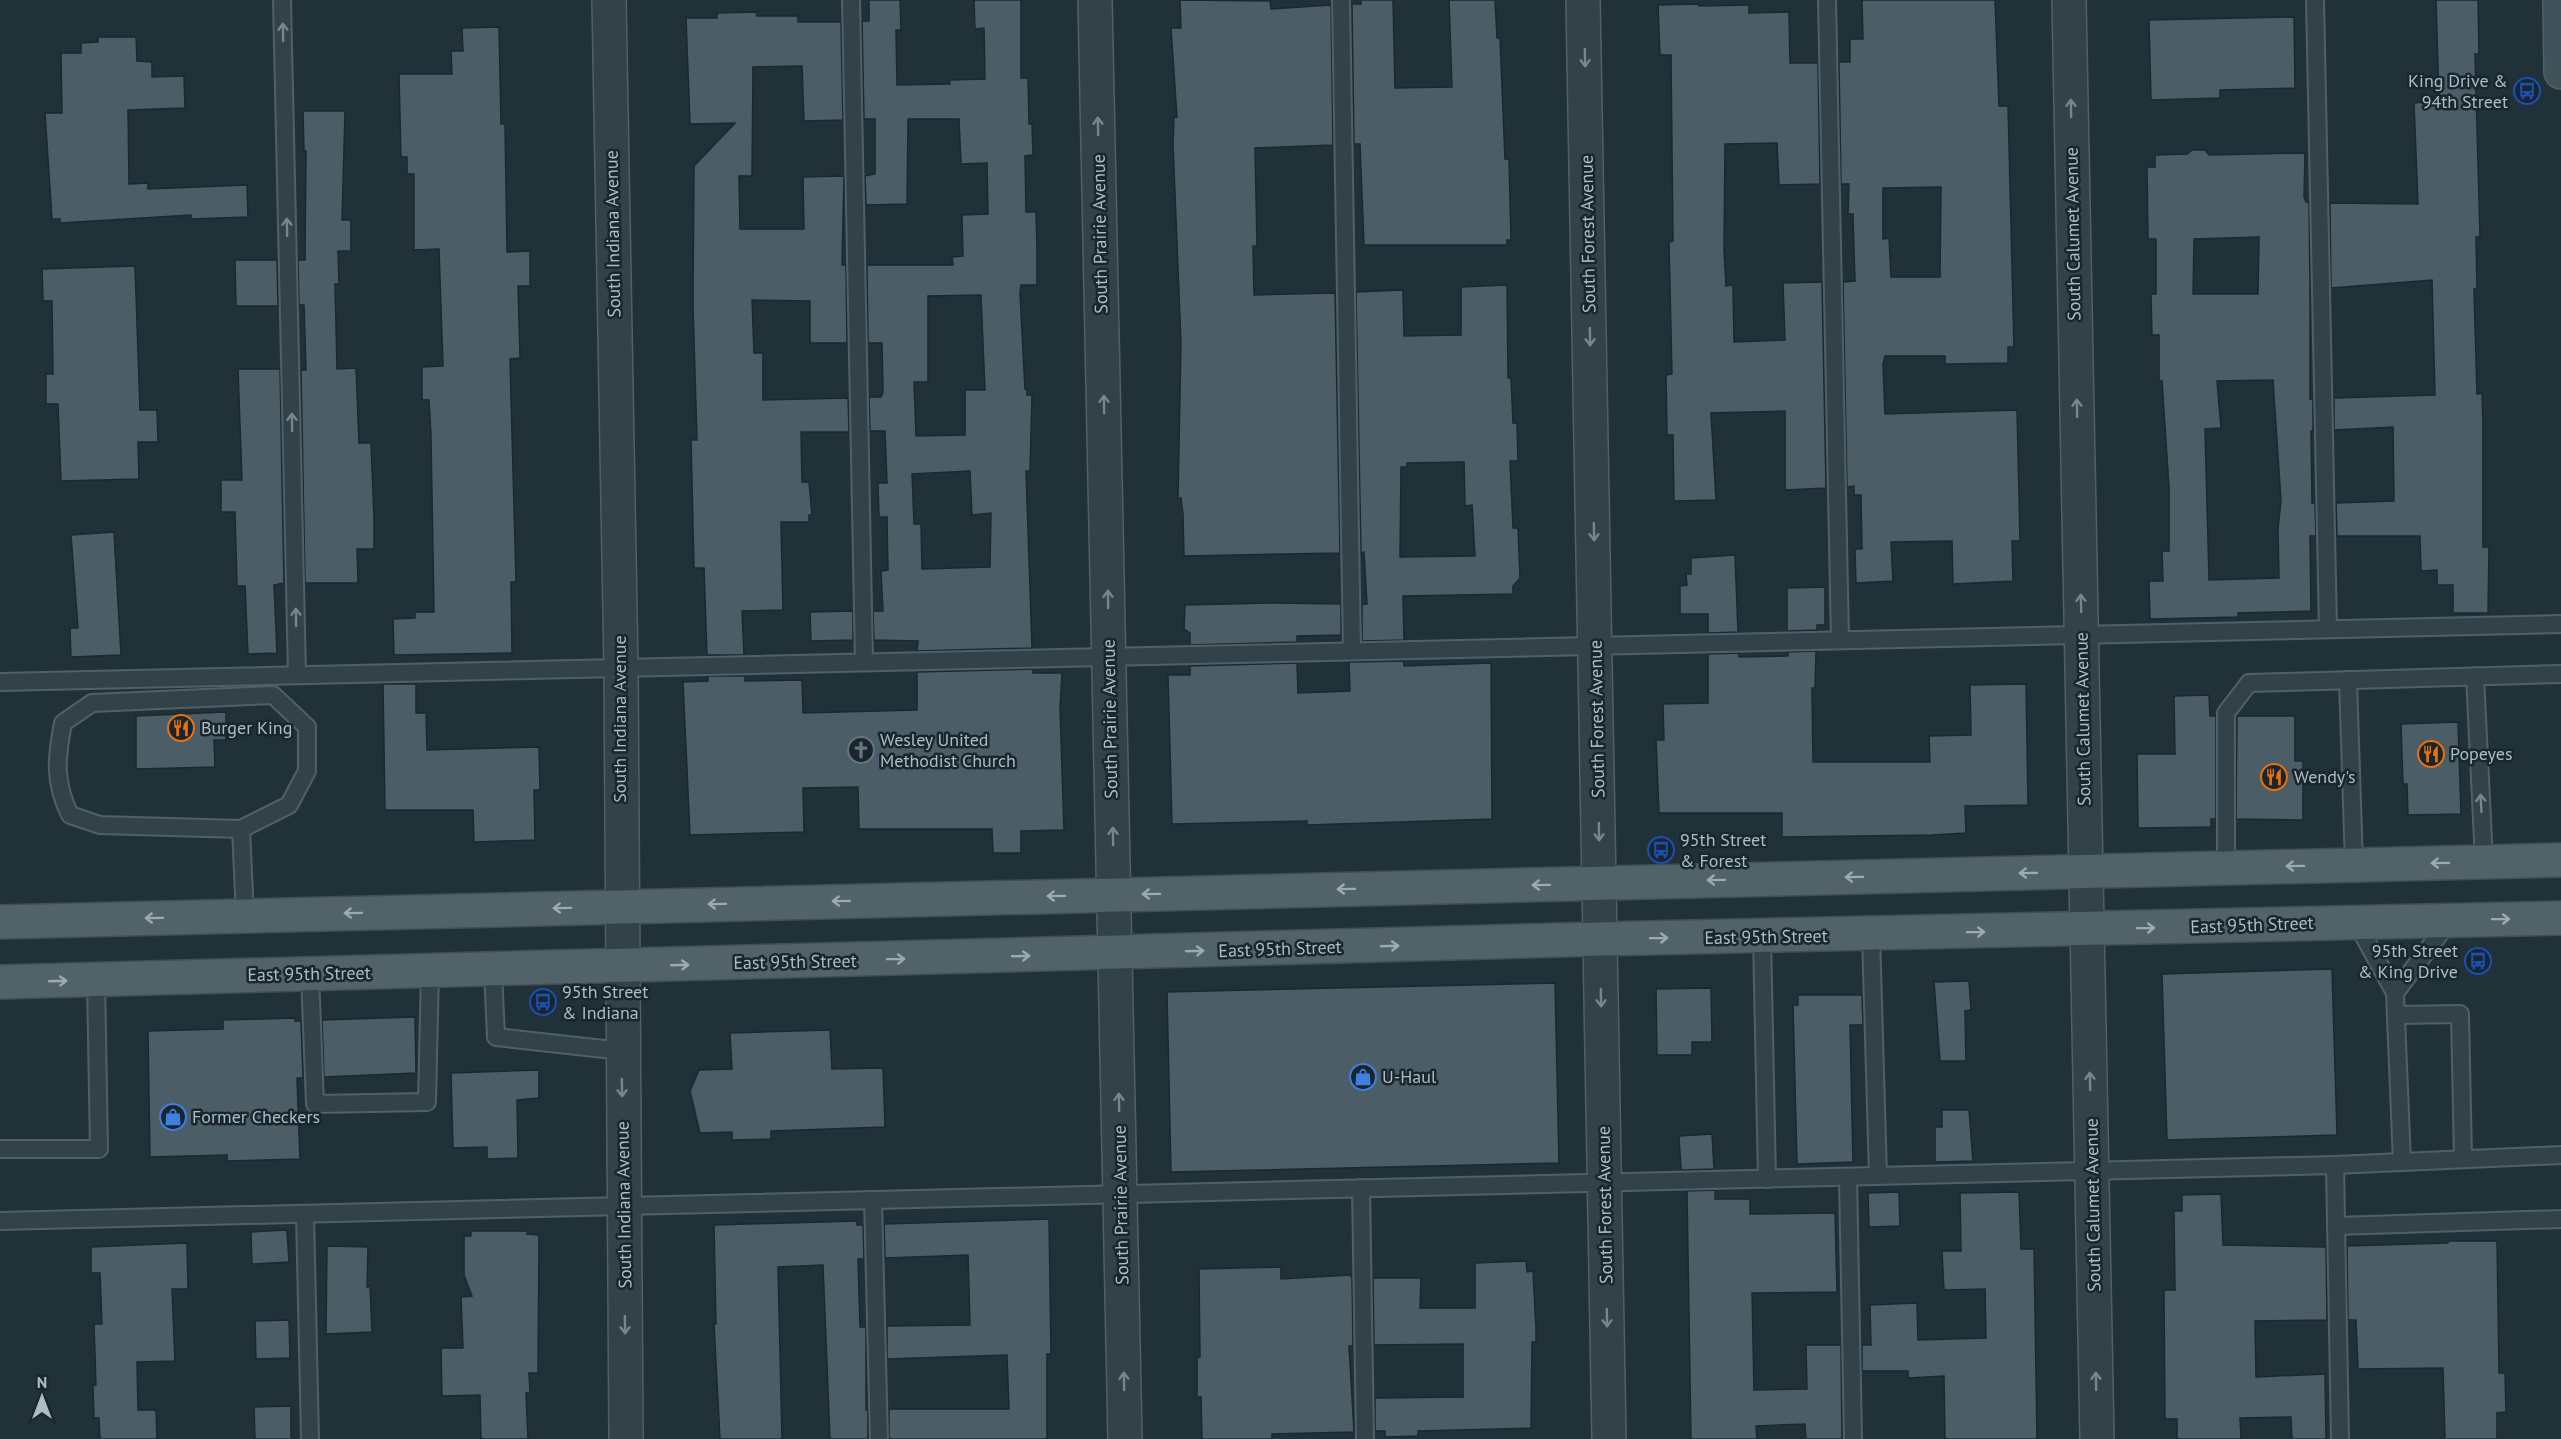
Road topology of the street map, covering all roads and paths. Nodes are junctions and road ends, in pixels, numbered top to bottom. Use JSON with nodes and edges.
{"nodes":[{"id":1,"x":282,"y":0,"type":"edge"},
{"id":2,"x":609,"y":0,"type":"edge"},
{"id":3,"x":851,"y":0,"type":"edge"},
{"id":4,"x":1095,"y":0,"type":"edge"},
{"id":5,"x":1341,"y":0,"type":"edge"},
{"id":6,"x":1583,"y":0,"type":"edge"},
{"id":7,"x":1827,"y":0,"type":"edge"},
{"id":8,"x":2069,"y":0,"type":"edge"},
{"id":9,"x":2315,"y":0,"type":"edge"},
{"id":10,"x":2560,"y":0,"type":"edge"},
{"id":11,"x":2561,"y":72,"type":"edge"},
{"id":12,"x":2561,"y":624,"type":"edge"},
{"id":13,"x":2328,"y":629,"type":"junction"},
{"id":14,"x":2082,"y":635,"type":"junction"},
{"id":15,"x":1840,"y":640,"type":"junction"},
{"id":16,"x":1596,"y":645,"type":"junction"},
{"id":17,"x":1352,"y":651,"type":"junction"},
{"id":18,"x":1109,"y":657,"type":"junction"},
{"id":19,"x":864,"y":662,"type":"junction"},
{"id":20,"x":621,"y":668,"type":"junction"},
{"id":21,"x":2561,"y":674,"type":"edge"},
{"id":22,"x":297,"y":675,"type":"junction"},
{"id":23,"x":2475,"y":676,"type":"junction"},
{"id":24,"x":2348,"y":680,"type":"junction"},
{"id":25,"x":0,"y":682,"type":"edge"},
{"id":26,"x":241,"y":829,"type":"junction"},
{"id":27,"x":2561,"y":860,"type":"edge"},
{"id":28,"x":2484,"y":861,"type":"junction"},
{"id":29,"x":2354,"y":865,"type":"junction"},
{"id":30,"x":2226,"y":868,"type":"junction"},
{"id":31,"x":2086,"y":871,"type":"junction"},
{"id":32,"x":1599,"y":883,"type":"junction"},
{"id":33,"x":1114,"y":895,"type":"junction"},
{"id":34,"x":621,"y":907,"type":"junction"},
{"id":35,"x":245,"y":916,"type":"junction"},
{"id":36,"x":2561,"y":918,"type":"edge"},
{"id":37,"x":2450,"y":920,"type":"junction"},
{"id":38,"x":0,"y":922,"type":"edge"},
{"id":39,"x":2359,"y":922,"type":"junction"},
{"id":40,"x":2088,"y":929,"type":"junction"},
{"id":41,"x":1871,"y":935,"type":"junction"},
{"id":42,"x":1762,"y":937,"type":"junction"},
{"id":43,"x":1600,"y":939,"type":"junction"},
{"id":44,"x":1116,"y":954,"type":"junction"},
{"id":45,"x":621,"y":966,"type":"junction"},
{"id":46,"x":493,"y":970,"type":"junction"},
{"id":47,"x":430,"y":971,"type":"junction"},
{"id":48,"x":310,"y":974,"type":"junction"},
{"id":49,"x":96,"y":980,"type":"junction"},
{"id":50,"x":0,"y":982,"type":"edge"},
{"id":51,"x":2396,"y":993,"type":"junction"},
{"id":52,"x":2396,"y":1015,"type":"junction"},
{"id":53,"x":622,"y":1051,"type":"junction"},
{"id":54,"x":0,"y":1149,"type":"edge"},
{"id":55,"x":2561,"y":1155,"type":"edge"},
{"id":56,"x":2463,"y":1159,"type":"junction"},
{"id":57,"x":2402,"y":1162,"type":"junction"},
{"id":58,"x":2335,"y":1165,"type":"junction"},
{"id":59,"x":2092,"y":1171,"type":"junction"},
{"id":60,"x":1878,"y":1176,"type":"junction"},
{"id":61,"x":1848,"y":1177,"type":"junction"},
{"id":62,"x":1767,"y":1179,"type":"junction"},
{"id":63,"x":1605,"y":1182,"type":"junction"},
{"id":64,"x":1360,"y":1188,"type":"junction"},
{"id":65,"x":1120,"y":1194,"type":"junction"},
{"id":66,"x":873,"y":1200,"type":"junction"},
{"id":67,"x":624,"y":1206,"type":"junction"},
{"id":68,"x":305,"y":1214,"type":"junction"},
{"id":69,"x":2561,"y":1219,"type":"edge"},
{"id":70,"x":0,"y":1221,"type":"edge"},
{"id":71,"x":2336,"y":1226,"type":"junction"},
{"id":72,"x":310,"y":1439,"type":"edge"},
{"id":73,"x":626,"y":1439,"type":"edge"},
{"id":74,"x":879,"y":1439,"type":"edge"},
{"id":75,"x":1125,"y":1439,"type":"edge"},
{"id":76,"x":1365,"y":1439,"type":"edge"},
{"id":77,"x":1610,"y":1439,"type":"edge"},
{"id":78,"x":1853,"y":1439,"type":"edge"},
{"id":79,"x":2097,"y":1439,"type":"edge"},
{"id":80,"x":2340,"y":1439,"type":"edge"}],
"edges":[{"from":22,"to":1,"type":"lane","one_way":true},
{"from":2,"to":20,"type":"street","name":"South Indiana Avenue"},
{"from":3,"to":19,"type":"lane"},
{"from":18,"to":4,"type":"street","name":"South Prairie Avenue","one_way":true},
{"from":5,"to":17,"type":"lane"},
{"from":6,"to":16,"type":"street","name":"South Forest Avenue","one_way":true},
{"from":7,"to":15,"type":"lane"},
{"from":14,"to":8,"type":"street","name":"South Calumet Avenue","one_way":true},
{"from":9,"to":13,"type":"lane"},
{"from":10,"to":11,"type":"street"},
{"from":12,"to":13,"type":"lane"},
{"from":13,"to":14,"type":"lane"},
{"from":14,"to":15,"type":"lane"},
{"from":14,"to":31,"type":"street","name":"South Calumet Avenue"},
{"from":15,"to":16,"type":"lane"},
{"from":16,"to":17,"type":"lane"},
{"from":16,"to":32,"type":"street","name":"South Forest Avenue","one_way":true},
{"from":17,"to":18,"type":"lane"},
{"from":18,"to":19,"type":"lane"},
{"from":33,"to":18,"type":"street","name":"South Prairie Avenue","one_way":true},
{"from":19,"to":20,"type":"lane"},
{"from":20,"to":22,"type":"lane"},
{"from":20,"to":34,"type":"street","name":"South Indiana Avenue"},
{"from":21,"to":23,"type":"lane"},
{"from":22,"to":25,"type":"lane"},
{"from":23,"to":24,"type":"lane"},
{"from":28,"to":23,"type":"lane","one_way":true},
{"from":24,"to":29,"type":"lane"},
{"from":24,"to":30,"type":"lane"},
{"from":26,"to":26,"type":"lane"},
{"from":26,"to":35,"type":"lane"},
{"from":27,"to":28,"type":"main road"},
{"from":28,"to":29,"type":"main road","one_way":true},
{"from":29,"to":30,"type":"main road","one_way":true},
{"from":30,"to":31,"type":"main road"},
{"from":31,"to":32,"type":"main road","one_way":true},
{"from":31,"to":40,"type":"street","name":"South Calumet Avenue"},
{"from":32,"to":33,"type":"main road","one_way":true},
{"from":32,"to":43,"type":"street","name":"South Forest Avenue"},
{"from":33,"to":34,"type":"main road","one_way":true},
{"from":33,"to":44,"type":"street","name":"South Prairie Avenue"},
{"from":34,"to":35,"type":"main road","one_way":true},
{"from":34,"to":45,"type":"street","name":"South Indiana Avenue"},
{"from":35,"to":38,"type":"main road","one_way":true},
{"from":37,"to":36,"type":"main road","name":"East 95th Street","one_way":true},
{"from":37,"to":39,"type":"main road","name":"East 95th Street"},
{"from":37,"to":51,"type":"lane"},
{"from":40,"to":39,"type":"main road","name":"East 95th Street","one_way":true},
{"from":39,"to":51,"type":"lane"},
{"from":41,"to":40,"type":"main road","name":"East 95th Street","one_way":true},
{"from":59,"to":40,"type":"street","name":"South Calumet Avenue","one_way":true},
{"from":41,"to":42,"type":"main road","name":"East 95th Street"},
{"from":41,"to":60,"type":"lane"},
{"from":43,"to":42,"type":"main road","name":"East 95th Street","one_way":true},
{"from":42,"to":62,"type":"lane"},
{"from":44,"to":43,"type":"main road","name":"East 95th Street","one_way":true},
{"from":43,"to":63,"type":"street","name":"South Forest Avenue","one_way":true},
{"from":45,"to":44,"type":"main road","name":"East 95th Street","one_way":true},
{"from":65,"to":44,"type":"street","name":"South Prairie Avenue","one_way":true},
{"from":45,"to":46,"type":"main road","name":"East 95th Street"},
{"from":45,"to":53,"type":"street","name":"South Indiana Avenue"},
{"from":46,"to":47,"type":"main road","name":"East 95th Street"},
{"from":46,"to":53,"type":"lane"},
{"from":47,"to":48,"type":"main road","name":"East 95th Street"},
{"from":47,"to":48,"type":"lane"},
{"from":48,"to":49,"type":"main road","name":"East 95th Street"},
{"from":50,"to":49,"type":"main road","name":"East 95th Street","one_way":true},
{"from":49,"to":54,"type":"lane"},
{"from":51,"to":52,"type":"lane"},
{"from":52,"to":56,"type":"lane"},
{"from":52,"to":57,"type":"lane"},
{"from":53,"to":67,"type":"street","name":"South Indiana Avenue","one_way":true},
{"from":55,"to":56,"type":"lane"},
{"from":56,"to":57,"type":"lane"},
{"from":57,"to":58,"type":"lane"},
{"from":58,"to":59,"type":"lane"},
{"from":58,"to":71,"type":"lane"},
{"from":59,"to":60,"type":"lane"},
{"from":79,"to":59,"type":"street","name":"South Calumet Avenue","one_way":true},
{"from":60,"to":61,"type":"lane"},
{"from":61,"to":62,"type":"lane"},
{"from":61,"to":78,"type":"lane"},
{"from":62,"to":63,"type":"lane"},
{"from":63,"to":64,"type":"lane"},
{"from":63,"to":77,"type":"street","name":"South Forest Avenue","one_way":true},
{"from":64,"to":65,"type":"lane"},
{"from":64,"to":76,"type":"lane"},
{"from":65,"to":66,"type":"lane"},
{"from":75,"to":65,"type":"street","name":"South Prairie Avenue","one_way":true},
{"from":66,"to":67,"type":"lane"},
{"from":66,"to":74,"type":"lane"},
{"from":67,"to":68,"type":"lane"},
{"from":67,"to":73,"type":"street","name":"South Indiana Avenue","one_way":true},
{"from":68,"to":70,"type":"lane"},
{"from":68,"to":72,"type":"lane"},
{"from":69,"to":71,"type":"lane"},
{"from":71,"to":80,"type":"lane"}]}
